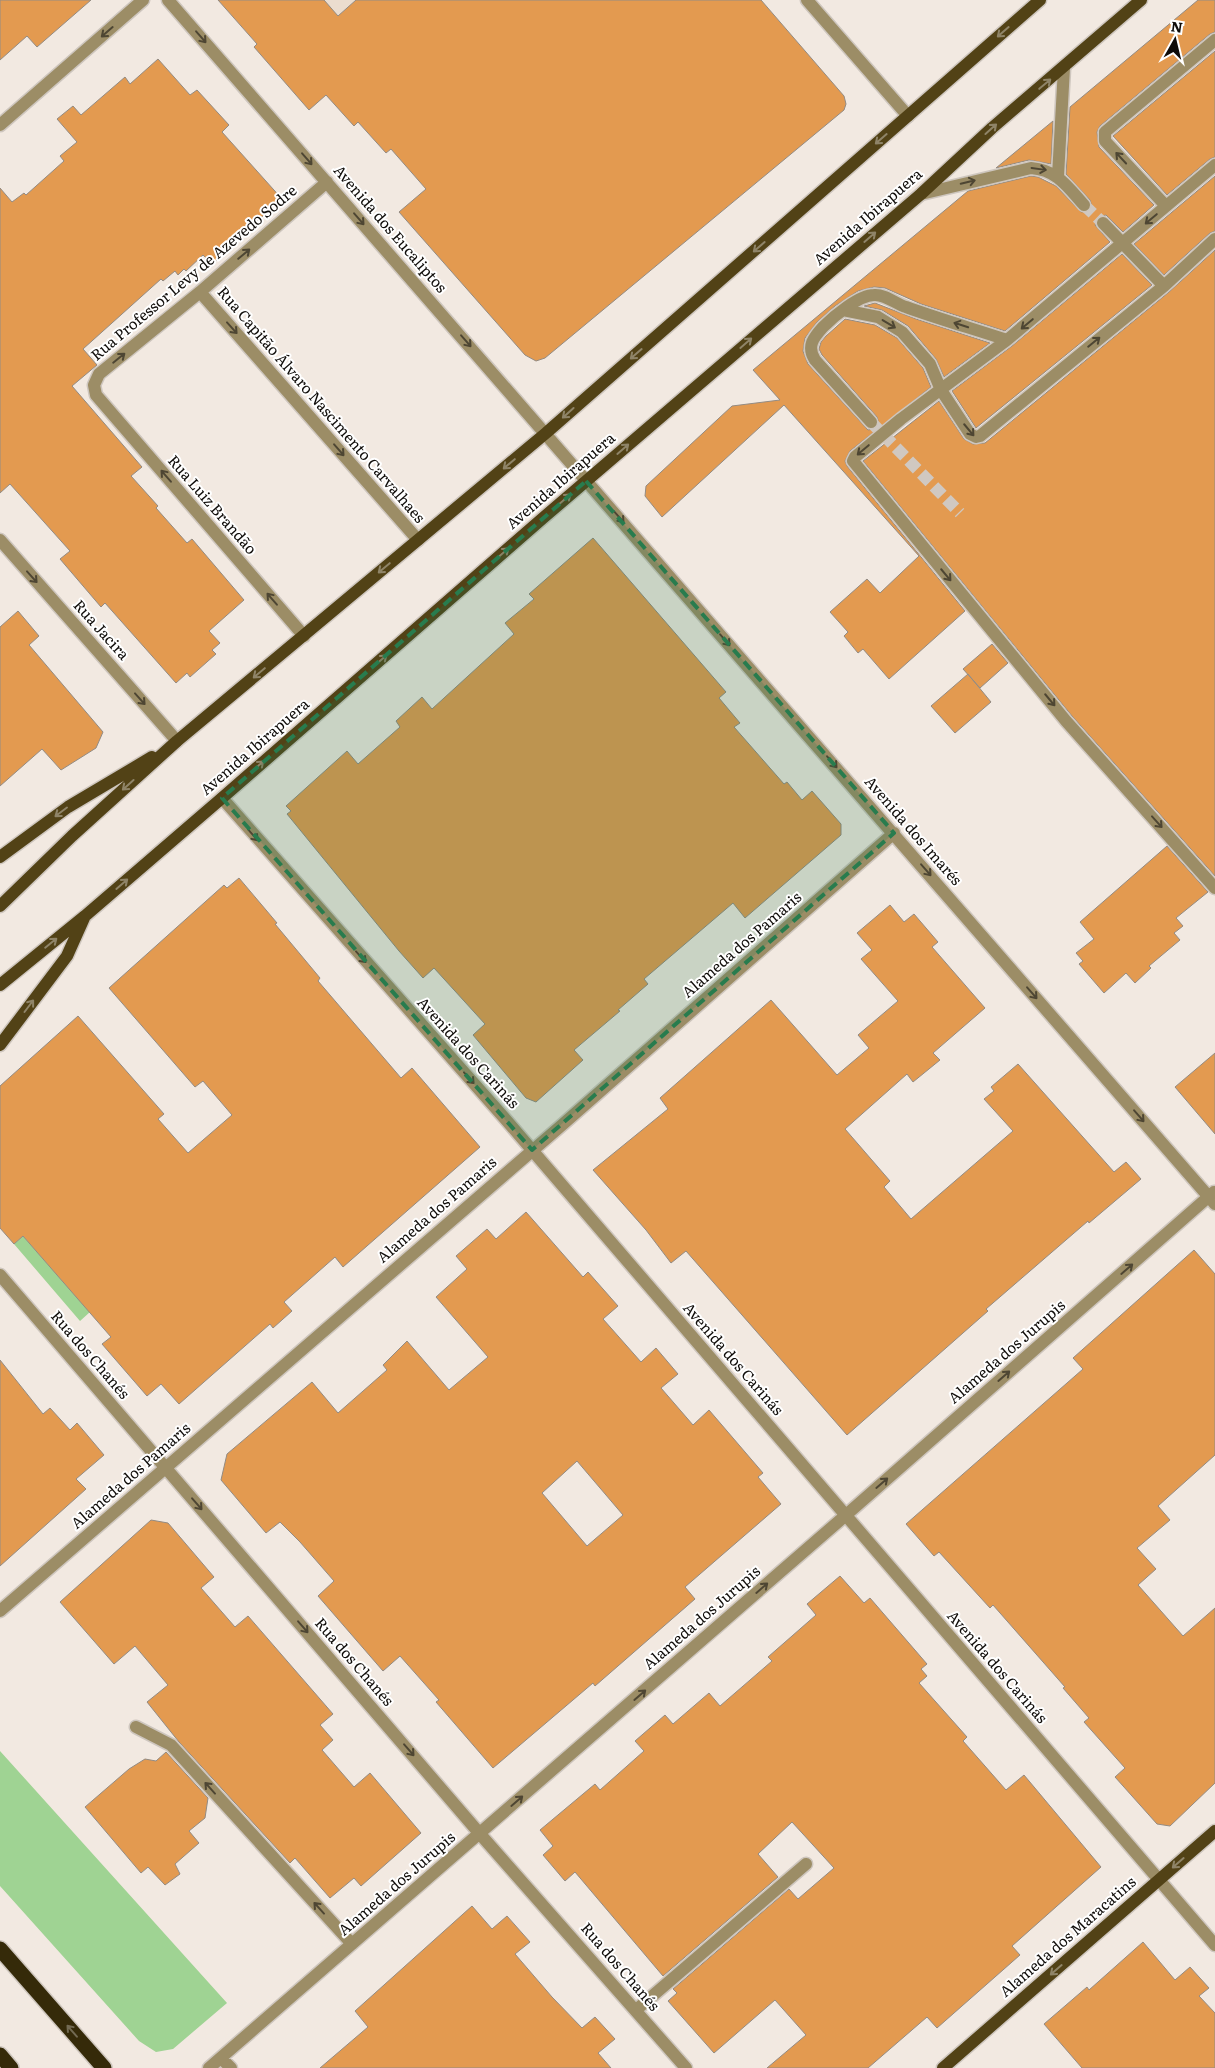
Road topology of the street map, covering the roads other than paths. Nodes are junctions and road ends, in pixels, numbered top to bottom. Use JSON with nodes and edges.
{"nodes":[{"id":1,"x":143,"y":0,"type":"edge"},
{"id":2,"x":168,"y":0,"type":"edge"},
{"id":3,"x":808,"y":0,"type":"edge"},
{"id":4,"x":1040,"y":0,"type":"edge"},
{"id":5,"x":1141,"y":0,"type":"edge"},
{"id":6,"x":1215,"y":40,"type":"edge"},
{"id":7,"x":1064,"y":68,"type":"junction"},
{"id":8,"x":908,"y":116,"type":"junction"},
{"id":9,"x":0,"y":125,"type":"edge"},
{"id":10,"x":1215,"y":165,"type":"edge"},
{"id":11,"x":1058,"y":176,"type":"junction"},
{"id":12,"x":327,"y":182,"type":"junction"},
{"id":13,"x":921,"y":194,"type":"junction"},
{"id":14,"x":1084,"y":204,"type":"tunnel mouth"},
{"id":15,"x":1166,"y":206,"type":"junction"},
{"id":16,"x":1102,"y":223,"type":"tunnel mouth"},
{"id":17,"x":1215,"y":239,"type":"edge"},
{"id":18,"x":1122,"y":243,"type":"junction"},
{"id":19,"x":1164,"y":286,"type":"junction"},
{"id":20,"x":200,"y":292,"type":"junction"},
{"id":21,"x":843,"y":310,"type":"junction"},
{"id":22,"x":1007,"y":340,"type":"junction"},
{"id":23,"x":941,"y":390,"type":"junction"},
{"id":24,"x":96,"y":395,"type":"joint"},
{"id":25,"x":871,"y":422,"type":"tunnel mouth"},
{"id":26,"x":546,"y":433,"type":"junction"},
{"id":27,"x":586,"y":480,"type":"junction"},
{"id":28,"x":0,"y":540,"type":"edge"},
{"id":29,"x":418,"y":540,"type":"junction"},
{"id":30,"x":304,"y":636,"type":"junction"},
{"id":31,"x":178,"y":741,"type":"junction"},
{"id":32,"x":222,"y":798,"type":"junction"},
{"id":33,"x":894,"y":834,"type":"junction"},
{"id":34,"x":0,"y":857,"type":"edge"},
{"id":35,"x":1215,"y":888,"type":"edge"},
{"id":36,"x":0,"y":906,"type":"edge"},
{"id":37,"x":85,"y":916,"type":"junction"},
{"id":38,"x":0,"y":985,"type":"edge"},
{"id":39,"x":0,"y":1045,"type":"edge"},
{"id":40,"x":532,"y":1150,"type":"junction"},
{"id":41,"x":1213,"y":1197,"type":"edge"},
{"id":42,"x":0,"y":1275,"type":"edge"},
{"id":43,"x":165,"y":1467,"type":"junction"},
{"id":44,"x":846,"y":1515,"type":"junction"},
{"id":45,"x":0,"y":1611,"type":"edge"},
{"id":46,"x":136,"y":1727,"type":"dead end"},
{"id":47,"x":1215,"y":1831,"type":"edge"},
{"id":48,"x":480,"y":1834,"type":"junction"},
{"id":49,"x":806,"y":1864,"type":"dead end"},
{"id":50,"x":1158,"y":1880,"type":"junction"},
{"id":51,"x":352,"y":1944,"type":"junction"},
{"id":52,"x":1215,"y":1945,"type":"edge"},
{"id":53,"x":0,"y":1949,"type":"edge"},
{"id":54,"x":636,"y":2010,"type":"junction"},
{"id":55,"x":0,"y":2055,"type":"edge"},
{"id":56,"x":221,"y":2058,"type":"junction"},
{"id":57,"x":11,"y":2068,"type":"edge"},
{"id":58,"x":104,"y":2068,"type":"edge"},
{"id":59,"x":209,"y":2068,"type":"edge"},
{"id":60,"x":231,"y":2068,"type":"edge"},
{"id":61,"x":686,"y":2068,"type":"edge"},
{"id":62,"x":942,"y":2068,"type":"edge"}],
"edges":[{"from":1,"to":9,"type":"street","one_way":true},
{"from":2,"to":12,"type":"street","name":"Avenida dos Eucaliptos","one_way":true},
{"from":3,"to":8,"type":"street"},
{"from":4,"to":8,"type":"main road","one_way":true},
{"from":5,"to":7,"type":"main road","name":"Avenida Ibirapuera"},
{"from":15,"to":6,"type":"street","one_way":true},
{"from":7,"to":11,"type":"street"},
{"from":13,"to":7,"type":"main road","name":"Avenida Ibirapuera","one_way":true},
{"from":8,"to":26,"type":"main road","one_way":true},
{"from":10,"to":15,"type":"street"},
{"from":13,"to":11,"type":"street","one_way":true},
{"from":11,"to":14,"type":"street"},
{"from":20,"to":12,"type":"street","name":"Rua Professor Levy de Azevedo Sodre","one_way":true},
{"from":12,"to":26,"type":"street","name":"Avenida dos Eucaliptos","one_way":true},
{"from":27,"to":13,"type":"main road","name":"Avenida Ibirapuera","one_way":true},
{"from":15,"to":18,"type":"street","one_way":true},
{"from":16,"to":18,"type":"street"},
{"from":17,"to":19,"type":"street"},
{"from":18,"to":19,"type":"street"},
{"from":18,"to":22,"type":"street","one_way":true},
{"from":23,"to":19,"type":"street","one_way":true},
{"from":24,"to":20,"type":"street","name":"Rua Professor Levy de Azevedo Sodre","one_way":true},
{"from":20,"to":29,"type":"street","name":"Rua Capitão Álvaro Nascimento Carvalhaes","one_way":true},
{"from":22,"to":21,"type":"street","one_way":true},
{"from":21,"to":23,"type":"street","one_way":true},
{"from":21,"to":25,"type":"street"},
{"from":22,"to":23,"type":"street"},
{"from":23,"to":35,"type":"street","one_way":true},
{"from":30,"to":24,"type":"street","name":"Rua Luiz Brandão","one_way":true},
{"from":26,"to":27,"type":"street","name":"Avenida dos Eucaliptos"},
{"from":26,"to":29,"type":"main road","one_way":true},
{"from":32,"to":27,"type":"main road","name":"Avenida Ibirapuera","one_way":true},
{"from":27,"to":33,"type":"street","name":"Avenida dos Imarés","one_way":true},
{"from":28,"to":31,"type":"street","name":"Rua Jacira","one_way":true},
{"from":29,"to":30,"type":"main road","one_way":true},
{"from":30,"to":31,"type":"main road","one_way":true},
{"from":31,"to":34,"type":"main road","one_way":true},
{"from":31,"to":36,"type":"main road","one_way":true},
{"from":37,"to":32,"type":"main road","name":"Avenida Ibirapuera","one_way":true},
{"from":32,"to":40,"type":"street","name":"Avenida dos Carinás","one_way":true},
{"from":33,"to":40,"type":"street","name":"Alameda dos Pamaris"},
{"from":33,"to":41,"type":"street","name":"Avenida dos Imarés","one_way":true},
{"from":38,"to":37,"type":"main road","name":"Avenida Ibirapuera","one_way":true},
{"from":39,"to":37,"type":"main road","one_way":true},
{"from":40,"to":43,"type":"street","name":"Alameda dos Pamaris"},
{"from":40,"to":44,"type":"street","name":"Avenida dos Carinás"},
{"from":44,"to":41,"type":"street","name":"Alameda dos Jurupis","one_way":true},
{"from":42,"to":43,"type":"street","name":"Rua dos Chanés"},
{"from":43,"to":45,"type":"street","name":"Alameda dos Pamaris"},
{"from":43,"to":48,"type":"street","name":"Rua dos Chanés","one_way":true},
{"from":48,"to":44,"type":"street","name":"Alameda dos Jurupis","one_way":true},
{"from":44,"to":50,"type":"street","name":"Avenida dos Carinás"},
{"from":51,"to":46,"type":"street","one_way":true},
{"from":47,"to":50,"type":"main road","name":"Alameda dos Maracatins","one_way":true},
{"from":48,"to":51,"type":"street","name":"Alameda dos Jurupis"},
{"from":48,"to":54,"type":"street","name":"Rua dos Chanés"},
{"from":49,"to":54,"type":"street"},
{"from":50,"to":52,"type":"street","name":"Avenida dos Carinás"},
{"from":50,"to":62,"type":"main road","name":"Alameda dos Maracatins","one_way":true},
{"from":51,"to":56,"type":"street","name":"Alameda dos Jurupis"},
{"from":58,"to":53,"type":"highway","one_way":true},
{"from":54,"to":61,"type":"street","name":"Rua dos Chanés"},
{"from":55,"to":57,"type":"highway"},
{"from":56,"to":59,"type":"street","name":"Alameda dos Jurupis"},
{"from":56,"to":60,"type":"street"}]}
